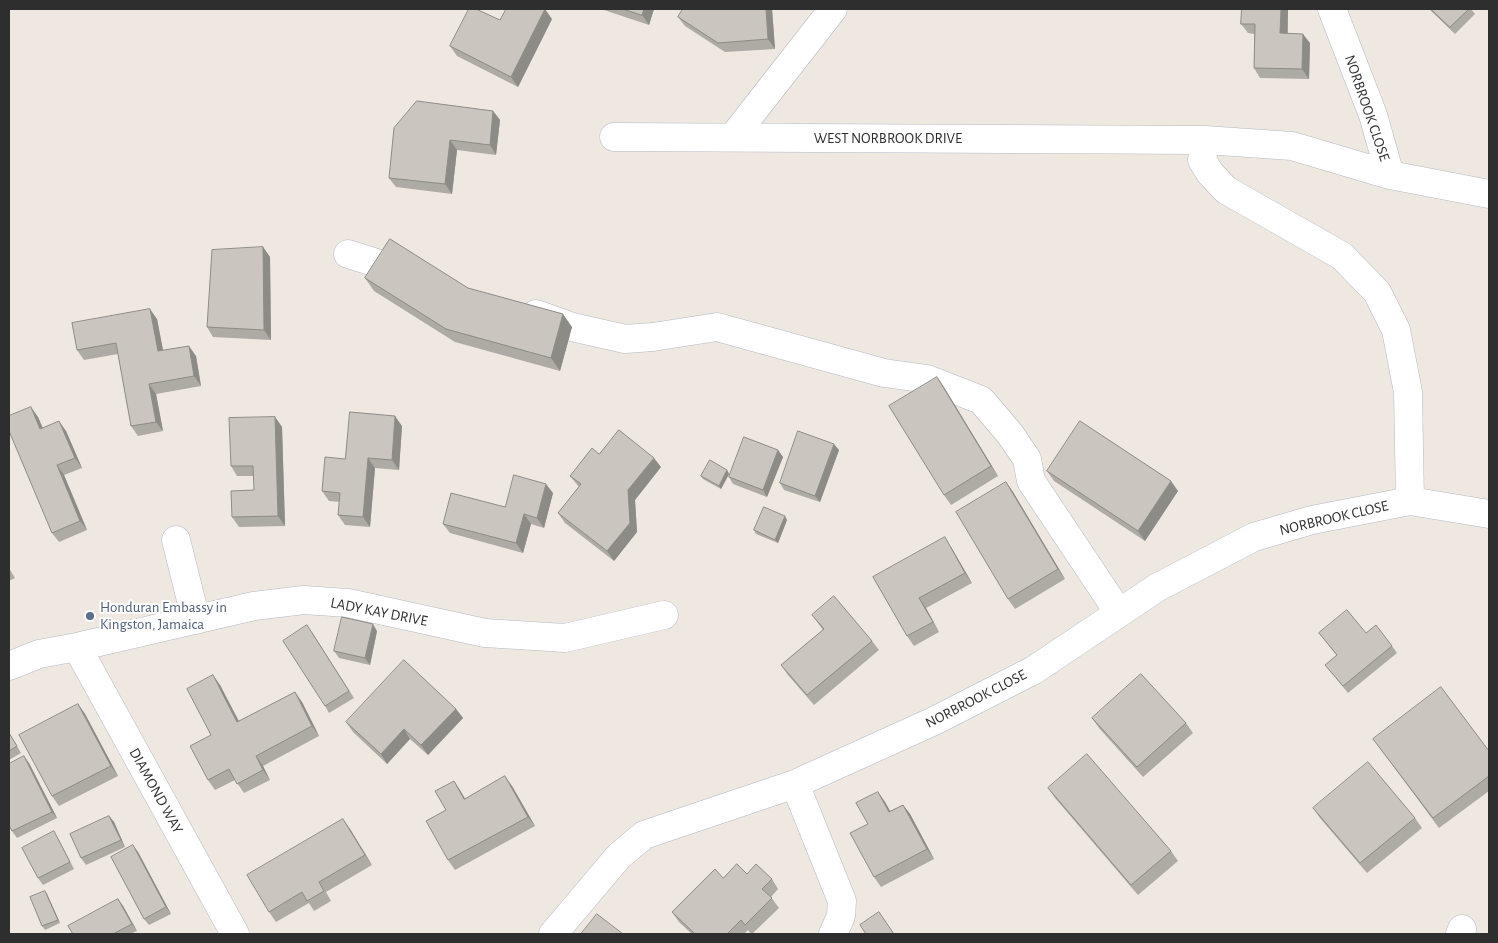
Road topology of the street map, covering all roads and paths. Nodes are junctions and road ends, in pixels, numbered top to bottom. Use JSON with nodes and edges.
{"nodes":[{"id":1,"x":834,"y":9,"type":"edge"},
{"id":2,"x":1332,"y":9,"type":"edge"},
{"id":3,"x":614,"y":137,"type":"dead end"},
{"id":4,"x":733,"y":137,"type":"junction"},
{"id":5,"x":1205,"y":140,"type":"junction"},
{"id":6,"x":1390,"y":175,"type":"junction"},
{"id":7,"x":1489,"y":194,"type":"edge"},
{"id":8,"x":348,"y":254,"type":"dead end"},
{"id":9,"x":432,"y":280,"type":"edge"},
{"id":10,"x":517,"y":307,"type":"edge"},
{"id":11,"x":1410,"y":502,"type":"junction"},
{"id":12,"x":1489,"y":514,"type":"edge"},
{"id":13,"x":176,"y":540,"type":"dead end"},
{"id":14,"x":1119,"y":613,"type":"junction"},
{"id":15,"x":664,"y":615,"type":"dead end"},
{"id":16,"x":196,"y":620,"type":"junction"},
{"id":17,"x":77,"y":647,"type":"junction"},
{"id":18,"x":9,"y":666,"type":"edge"},
{"id":19,"x":795,"y":784,"type":"junction"},
{"id":20,"x":235,"y":934,"type":"edge"},
{"id":21,"x":553,"y":934,"type":"edge"},
{"id":22,"x":834,"y":934,"type":"edge"}],
"edges":[{"from":1,"to":4,"type":"street"},
{"from":2,"to":6,"type":"street","name":"NORBROOK CLOSE"},
{"from":3,"to":4,"type":"street","name":"WEST NORBROOK DRIVE"},
{"from":4,"to":5,"type":"street","name":"WEST NORBROOK DRIVE"},
{"from":5,"to":6,"type":"street","name":"NORBROOK CLOSE"},
{"from":5,"to":11,"type":"street","name":"NORBROOK CLOSE"},
{"from":6,"to":7,"type":"street"},
{"from":8,"to":9,"type":"street"},
{"from":10,"to":14,"type":"street"},
{"from":11,"to":12,"type":"street"},
{"from":11,"to":14,"type":"street","name":"NORBROOK CLOSE"},
{"from":13,"to":16,"type":"street"},
{"from":14,"to":19,"type":"street","name":"NORBROOK CLOSE"},
{"from":15,"to":16,"type":"street","name":"LADY KAY DRIVE"},
{"from":16,"to":17,"type":"street","name":"LADY KAY DRIVE"},
{"from":17,"to":18,"type":"street","name":"LADY KAY DRIVE"},
{"from":17,"to":20,"type":"street","name":"DIAMOND WAY"},
{"from":19,"to":21,"type":"street","name":"NORBROOK CLOSE"},
{"from":19,"to":22,"type":"street"}]}
